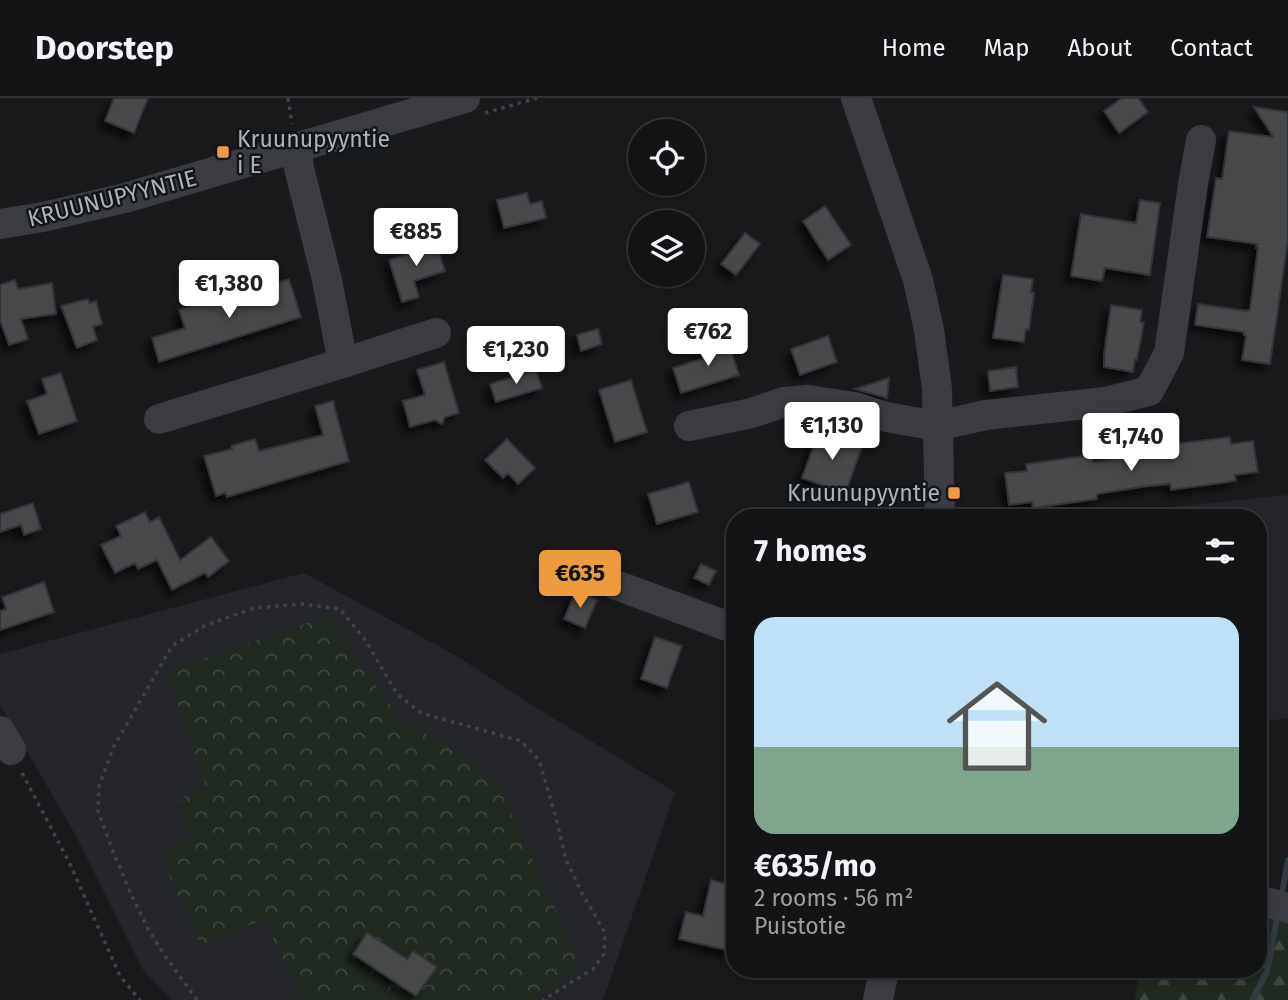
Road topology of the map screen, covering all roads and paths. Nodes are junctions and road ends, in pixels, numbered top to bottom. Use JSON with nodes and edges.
{"nodes":[{"id":1,"x":465,"y":98,"type":"edge"},
{"id":2,"x":856,"y":98,"type":"edge"},
{"id":3,"x":1201,"y":141,"type":"dead end"},
{"id":4,"x":296,"y":148,"type":"junction"},
{"id":5,"x":0,"y":224,"type":"edge"},
{"id":6,"x":436,"y":333,"type":"dead end"},
{"id":7,"x":343,"y":363,"type":"junction"},
{"id":8,"x":159,"y":419,"type":"dead end"},
{"id":9,"x":689,"y":426,"type":"dead end"},
{"id":10,"x":937,"y":426,"type":"junction"},
{"id":11,"x":940,"y":509,"type":"edge"},
{"id":12,"x":616,"y":585,"type":"dead end"},
{"id":13,"x":726,"y":626,"type":"edge"},
{"id":14,"x":6,"y":740,"type":"edge"},
{"id":15,"x":1267,"y":903,"type":"edge"},
{"id":16,"x":1288,"y":908,"type":"edge"},
{"id":17,"x":882,"y":978,"type":"edge"},
{"id":18,"x":140,"y":1000,"type":"edge"},
{"id":19,"x":197,"y":1000,"type":"edge"},
{"id":20,"x":543,"y":1000,"type":"edge"},
{"id":21,"x":878,"y":1000,"type":"edge"}],
"edges":[{"from":1,"to":4,"type":"street","name":"KRUUNUPYYNTIE"},
{"from":2,"to":10,"type":"street"},
{"from":3,"to":10,"type":"street"},
{"from":4,"to":5,"type":"street","name":"KRUUNUPYYNTIE"},
{"from":4,"to":7,"type":"street"},
{"from":6,"to":7,"type":"street"},
{"from":7,"to":8,"type":"street"},
{"from":9,"to":10,"type":"street"},
{"from":10,"to":11,"type":"street"},
{"from":12,"to":13,"type":"street"},
{"from":14,"to":18,"type":"path"},
{"from":15,"to":16,"type":"street"},
{"from":17,"to":21,"type":"street"},
{"from":19,"to":20,"type":"path"}]}
